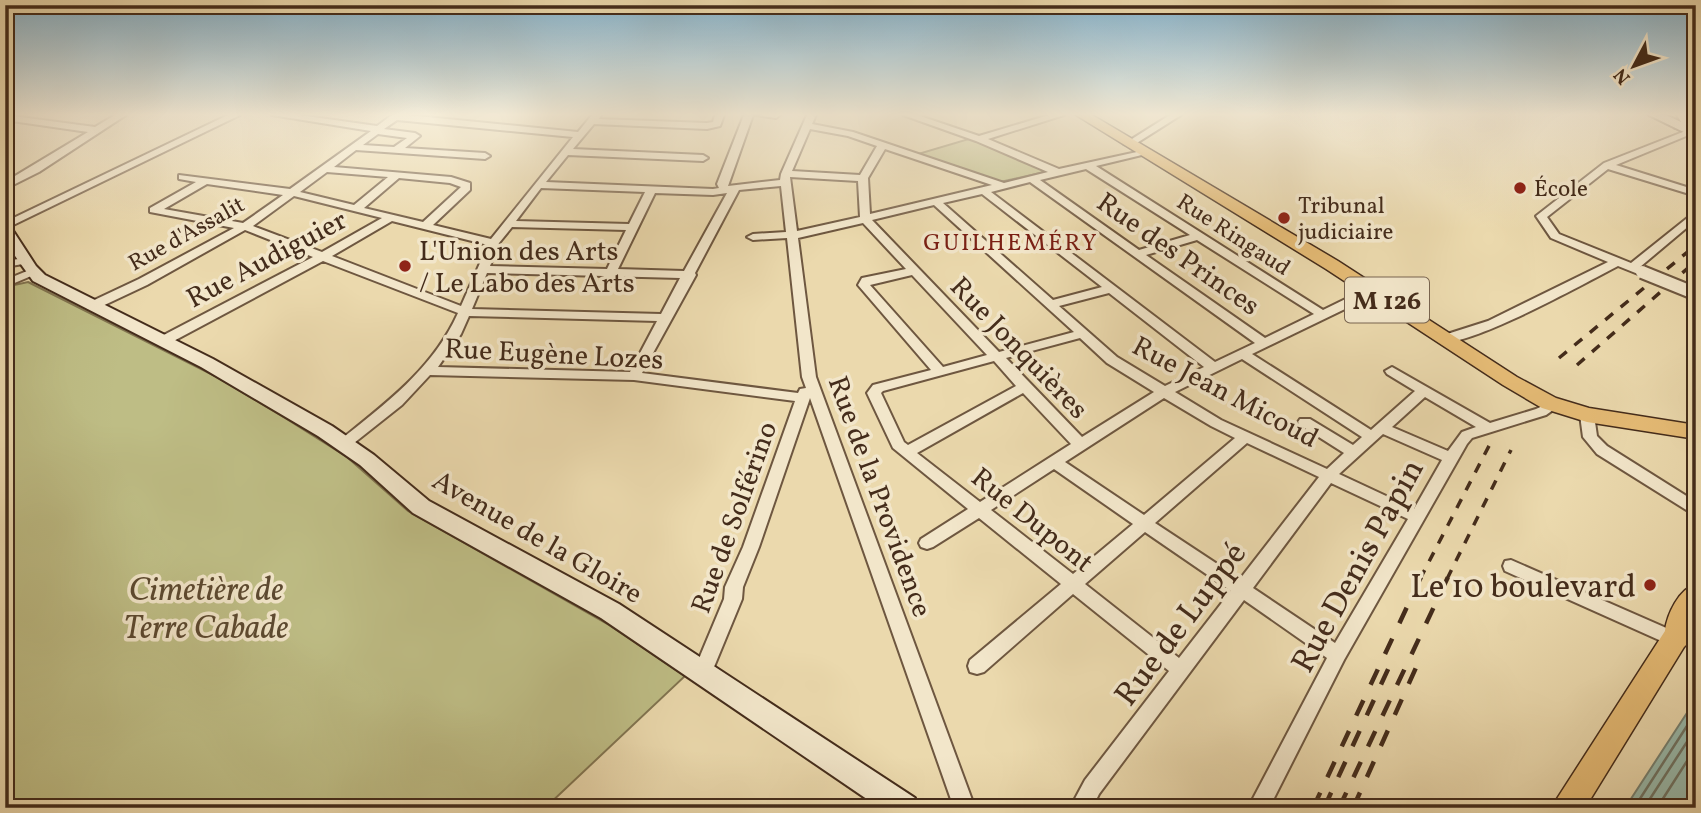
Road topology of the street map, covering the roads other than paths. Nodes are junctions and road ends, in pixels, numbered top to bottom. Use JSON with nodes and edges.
{"nodes":[{"id":1,"x":63,"y":153,"type":"edge"},
{"id":2,"x":160,"y":153,"type":"edge"},
{"id":3,"x":347,"y":153,"type":"edge"},
{"id":4,"x":456,"y":153,"type":"edge"},
{"id":5,"x":564,"y":153,"type":"edge"},
{"id":6,"x":587,"y":153,"type":"edge"},
{"id":7,"x":734,"y":153,"type":"edge"},
{"id":8,"x":797,"y":153,"type":"edge"},
{"id":9,"x":877,"y":153,"type":"edge"},
{"id":10,"x":906,"y":153,"type":"edge"},
{"id":11,"x":1012,"y":153,"type":"edge"},
{"id":12,"x":1122,"y":153,"type":"edge"},
{"id":13,"x":1144,"y":153,"type":"edge"},
{"id":14,"x":1640,"y":153,"type":"edge"},
{"id":15,"x":485,"y":156,"type":"dead end"},
{"id":16,"x":703,"y":158,"type":"dead end"},
{"id":17,"x":1087,"y":165,"type":"junction"},
{"id":18,"x":1607,"y":165,"type":"junction"},
{"id":19,"x":327,"y":169,"type":"junction"},
{"id":20,"x":1057,"y":172,"type":"junction"},
{"id":21,"x":397,"y":175,"type":"junction"},
{"id":22,"x":183,"y":177,"type":"dead end"},
{"id":23,"x":786,"y":178,"type":"junction"},
{"id":24,"x":863,"y":178,"type":"junction"},
{"id":25,"x":1031,"y":178,"type":"junction"},
{"id":26,"x":206,"y":180,"type":"junction"},
{"id":27,"x":539,"y":185,"type":"junction"},
{"id":28,"x":1003,"y":185,"type":"junction"},
{"id":29,"x":5,"y":186,"type":"edge"},
{"id":30,"x":730,"y":188,"type":"junction"},
{"id":31,"x":652,"y":189,"type":"junction"},
{"id":32,"x":983,"y":190,"type":"junction"},
{"id":33,"x":293,"y":193,"type":"junction"},
{"id":34,"x":1696,"y":193,"type":"edge"},
{"id":35,"x":936,"y":202,"type":"junction"},
{"id":36,"x":356,"y":209,"type":"junction"},
{"id":37,"x":1696,"y":214,"type":"edge"},
{"id":38,"x":391,"y":218,"type":"junction"},
{"id":39,"x":864,"y":219,"type":"junction"},
{"id":40,"x":511,"y":224,"type":"junction"},
{"id":41,"x":244,"y":226,"type":"junction"},
{"id":42,"x":425,"y":227,"type":"junction"},
{"id":43,"x":633,"y":227,"type":"junction"},
{"id":44,"x":5,"y":228,"type":"edge"},
{"id":45,"x":793,"y":236,"type":"junction"},
{"id":46,"x":1198,"y":236,"type":"junction"},
{"id":47,"x":753,"y":237,"type":"dead end"},
{"id":48,"x":494,"y":243,"type":"junction"},
{"id":49,"x":1137,"y":254,"type":"junction"},
{"id":50,"x":323,"y":257,"type":"junction"},
{"id":51,"x":1616,"y":263,"type":"junction"},
{"id":52,"x":5,"y":264,"type":"edge"},
{"id":53,"x":29,"y":267,"type":"junction"},
{"id":54,"x":483,"y":269,"type":"junction"},
{"id":55,"x":1637,"y":270,"type":"junction"},
{"id":56,"x":913,"y":271,"type":"junction"},
{"id":57,"x":611,"y":272,"type":"junction"},
{"id":58,"x":691,"y":275,"type":"junction"},
{"id":59,"x":5,"y":284,"type":"edge"},
{"id":60,"x":1109,"y":289,"type":"junction"},
{"id":61,"x":1372,"y":290,"type":"junction"},
{"id":62,"x":1692,"y":293,"type":"edge"},
{"id":63,"x":1050,"y":305,"type":"junction"},
{"id":64,"x":92,"y":306,"type":"junction"},
{"id":65,"x":466,"y":312,"type":"junction"},
{"id":66,"x":1323,"y":315,"type":"junction"},
{"id":67,"x":667,"y":318,"type":"junction"},
{"id":68,"x":1082,"y":334,"type":"junction"},
{"id":69,"x":1446,"y":339,"type":"junction"},
{"id":70,"x":163,"y":341,"type":"junction"},
{"id":71,"x":1263,"y":343,"type":"junction"},
{"id":72,"x":1242,"y":354,"type":"junction"},
{"id":73,"x":996,"y":357,"type":"junction"},
{"id":74,"x":1214,"y":368,"type":"junction"},
{"id":75,"x":427,"y":371,"type":"junction"},
{"id":76,"x":939,"y":371,"type":"junction"},
{"id":77,"x":1392,"y":371,"type":"dead end"},
{"id":78,"x":634,"y":376,"type":"junction"},
{"id":79,"x":1024,"y":387,"type":"junction"},
{"id":80,"x":1424,"y":390,"type":"junction"},
{"id":81,"x":1164,"y":392,"type":"junction"},
{"id":82,"x":808,"y":397,"type":"junction"},
{"id":83,"x":1551,"y":404,"type":"junction"},
{"id":84,"x":1587,"y":415,"type":"junction"},
{"id":85,"x":1305,"y":422,"type":"dead end"},
{"id":86,"x":1489,"y":429,"type":"junction"},
{"id":87,"x":1696,"y":432,"type":"edge"},
{"id":88,"x":1377,"y":433,"type":"junction"},
{"id":89,"x":1245,"y":437,"type":"junction"},
{"id":90,"x":344,"y":444,"type":"junction"},
{"id":91,"x":1080,"y":444,"type":"junction"},
{"id":92,"x":907,"y":452,"type":"junction"},
{"id":93,"x":1354,"y":452,"type":"junction"},
{"id":94,"x":1451,"y":458,"type":"junction"},
{"id":95,"x":1053,"y":461,"type":"junction"},
{"id":96,"x":1328,"y":475,"type":"junction"},
{"id":97,"x":979,"y":509,"type":"junction"},
{"id":98,"x":1696,"y":510,"type":"edge"},
{"id":99,"x":1417,"y":517,"type":"junction"},
{"id":100,"x":1144,"y":523,"type":"junction"},
{"id":101,"x":927,"y":543,"type":"dead end"},
{"id":102,"x":1511,"y":566,"type":"dead end"},
{"id":103,"x":1073,"y":585,"type":"junction"},
{"id":104,"x":1241,"y":589,"type":"junction"},
{"id":105,"x":1696,"y":594,"type":"edge"},
{"id":106,"x":1683,"y":631,"type":"edge"},
{"id":107,"x":1338,"y":655,"type":"junction"},
{"id":108,"x":977,"y":666,"type":"dead end"},
{"id":109,"x":1181,"y":670,"type":"junction"},
{"id":110,"x":702,"y":673,"type":"junction"},
{"id":111,"x":905,"y":808,"type":"edge"},
{"id":112,"x":965,"y":808,"type":"edge"},
{"id":113,"x":1080,"y":808,"type":"edge"},
{"id":114,"x":1258,"y":808,"type":"edge"},
{"id":115,"x":1567,"y":808,"type":"edge"}],
"edges":[{"from":1,"to":29,"type":"street"},
{"from":2,"to":44,"type":"street"},
{"from":3,"to":19,"type":"street","name":"Rue d'Assalit"},
{"from":4,"to":15,"type":"street"},
{"from":5,"to":27,"type":"street"},
{"from":6,"to":16,"type":"street"},
{"from":7,"to":30,"type":"street"},
{"from":8,"to":23,"type":"street"},
{"from":9,"to":24,"type":"street"},
{"from":10,"to":28,"type":"street"},
{"from":11,"to":20,"type":"street"},
{"from":12,"to":17,"type":"street"},
{"from":13,"to":61,"type":"main road","number":"M 126"},
{"from":14,"to":18,"type":"street"},
{"from":17,"to":20,"type":"street"},
{"from":17,"to":46,"type":"street","name":"Rue Ringaud"},
{"from":18,"to":34,"type":"street"},
{"from":18,"to":51,"type":"street"},
{"from":19,"to":21,"type":"street"},
{"from":19,"to":33,"type":"street","name":"Rue d'Assalit"},
{"from":20,"to":25,"type":"street"},
{"from":21,"to":36,"type":"street"},
{"from":21,"to":42,"type":"street"},
{"from":22,"to":26,"type":"street"},
{"from":23,"to":24,"type":"street"},
{"from":23,"to":30,"type":"street"},
{"from":23,"to":45,"type":"street","name":"Rue de la Providence"},
{"from":24,"to":39,"type":"street"},
{"from":25,"to":28,"type":"street"},
{"from":25,"to":49,"type":"street","name":"Rue des Princes"},
{"from":26,"to":33,"type":"street"},
{"from":26,"to":41,"type":"street"},
{"from":27,"to":31,"type":"street"},
{"from":27,"to":40,"type":"street"},
{"from":28,"to":32,"type":"street"},
{"from":30,"to":31,"type":"street"},
{"from":30,"to":58,"type":"street"},
{"from":31,"to":43,"type":"street"},
{"from":32,"to":35,"type":"street"},
{"from":32,"to":60,"type":"street"},
{"from":33,"to":36,"type":"street"},
{"from":33,"to":41,"type":"street","name":"Rue d'Assalit"},
{"from":35,"to":39,"type":"street"},
{"from":35,"to":63,"type":"street","name":"Rue Jean Micoud"},
{"from":36,"to":38,"type":"street"},
{"from":37,"to":55,"type":"street"},
{"from":38,"to":42,"type":"street"},
{"from":38,"to":50,"type":"street","name":"Rue Audiguier"},
{"from":39,"to":45,"type":"street"},
{"from":39,"to":56,"type":"street","name":"Rue Jonquières"},
{"from":40,"to":43,"type":"street"},
{"from":40,"to":48,"type":"street"},
{"from":41,"to":50,"type":"street"},
{"from":41,"to":64,"type":"street","name":"Rue d'Assalit"},
{"from":42,"to":48,"type":"street"},
{"from":43,"to":57,"type":"street"},
{"from":44,"to":53,"type":"street","name":"Avenue de la Gloire"},
{"from":45,"to":47,"type":"street"},
{"from":45,"to":82,"type":"street","name":"Rue de la Providence"},
{"from":46,"to":49,"type":"street"},
{"from":46,"to":66,"type":"street","name":"Rue Ringaud"},
{"from":48,"to":54,"type":"street"},
{"from":49,"to":71,"type":"street","name":"Rue des Princes"},
{"from":50,"to":65,"type":"street"},
{"from":50,"to":70,"type":"street","name":"Rue Audiguier"},
{"from":51,"to":55,"type":"street"},
{"from":51,"to":69,"type":"street"},
{"from":52,"to":53,"type":"street"},
{"from":53,"to":59,"type":"street"},
{"from":53,"to":64,"type":"street","name":"Avenue de la Gloire"},
{"from":54,"to":57,"type":"street"},
{"from":54,"to":65,"type":"street"},
{"from":55,"to":62,"type":"street","bridge":true},
{"from":56,"to":73,"type":"street","name":"Rue Jonquières"},
{"from":56,"to":76,"type":"street"},
{"from":57,"to":58,"type":"street"},
{"from":58,"to":67,"type":"street"},
{"from":60,"to":63,"type":"street"},
{"from":60,"to":74,"type":"street"},
{"from":61,"to":66,"type":"street"},
{"from":61,"to":69,"type":"main road","number":"M 126"},
{"from":63,"to":68,"type":"street","name":"Rue Jean Micoud"},
{"from":64,"to":70,"type":"street","name":"Avenue de la Gloire"},
{"from":65,"to":67,"type":"street"},
{"from":65,"to":75,"type":"street"},
{"from":66,"to":71,"type":"street"},
{"from":67,"to":78,"type":"street"},
{"from":68,"to":73,"type":"street"},
{"from":68,"to":81,"type":"street","name":"Rue Jean Micoud"},
{"from":69,"to":83,"type":"main road","number":"M 126"},
{"from":70,"to":90,"type":"street","name":"Avenue de la Gloire"},
{"from":71,"to":72,"type":"street"},
{"from":72,"to":74,"type":"street"},
{"from":72,"to":88,"type":"street"},
{"from":73,"to":76,"type":"street"},
{"from":73,"to":79,"type":"street","name":"Rue Jonquières"},
{"from":74,"to":81,"type":"street"},
{"from":75,"to":78,"type":"street","name":"Rue Eugène Lozes"},
{"from":75,"to":90,"type":"street"},
{"from":76,"to":92,"type":"street","name":"Rue Dupont"},
{"from":77,"to":80,"type":"street"},
{"from":78,"to":82,"type":"street","name":"Rue Eugène Lozes"},
{"from":79,"to":91,"type":"street","name":"Rue Jonquières"},
{"from":79,"to":92,"type":"street"},
{"from":80,"to":86,"type":"street"},
{"from":80,"to":88,"type":"street","name":"Rue de Luppé"},
{"from":81,"to":89,"type":"street","name":"Rue Jean Micoud"},
{"from":81,"to":91,"type":"street"},
{"from":82,"to":110,"type":"street","name":"Rue de Solférino"},
{"from":82,"to":112,"type":"street","name":"Rue de la Providence"},
{"from":83,"to":84,"type":"main road","number":"M 126"},
{"from":83,"to":86,"type":"street","name":"Rue Denis Papin"},
{"from":84,"to":87,"type":"main road","number":"M 126"},
{"from":84,"to":98,"type":"street"},
{"from":85,"to":93,"type":"street"},
{"from":86,"to":94,"type":"street","name":"Rue Denis Papin"},
{"from":88,"to":93,"type":"street","name":"Rue de Luppé"},
{"from":88,"to":94,"type":"street"},
{"from":89,"to":96,"type":"street","name":"Rue Jean Micoud"},
{"from":89,"to":100,"type":"street"},
{"from":90,"to":110,"type":"street","name":"Avenue de la Gloire"},
{"from":91,"to":95,"type":"street"},
{"from":92,"to":97,"type":"street","name":"Rue Dupont"},
{"from":93,"to":96,"type":"street","name":"Rue de Luppé"},
{"from":94,"to":99,"type":"street","name":"Rue Denis Papin"},
{"from":95,"to":97,"type":"street"},
{"from":95,"to":100,"type":"street"},
{"from":96,"to":99,"type":"street","name":"Rue Jean Micoud"},
{"from":96,"to":104,"type":"street","name":"Rue de Luppé"},
{"from":97,"to":101,"type":"street"},
{"from":97,"to":103,"type":"street","name":"Rue Dupont"},
{"from":99,"to":107,"type":"street","name":"Rue Denis Papin"},
{"from":100,"to":103,"type":"street"},
{"from":100,"to":104,"type":"street"},
{"from":102,"to":106,"type":"street"},
{"from":103,"to":108,"type":"street"},
{"from":103,"to":109,"type":"street","name":"Rue Dupont"},
{"from":104,"to":107,"type":"street"},
{"from":104,"to":109,"type":"street","name":"Rue de Luppé"},
{"from":105,"to":106,"type":"main road"},
{"from":106,"to":115,"type":"main road"},
{"from":107,"to":114,"type":"street","name":"Rue Denis Papin"},
{"from":109,"to":113,"type":"street","name":"Rue de Luppé"},
{"from":110,"to":111,"type":"street","name":"Avenue de la Gloire"}]}
